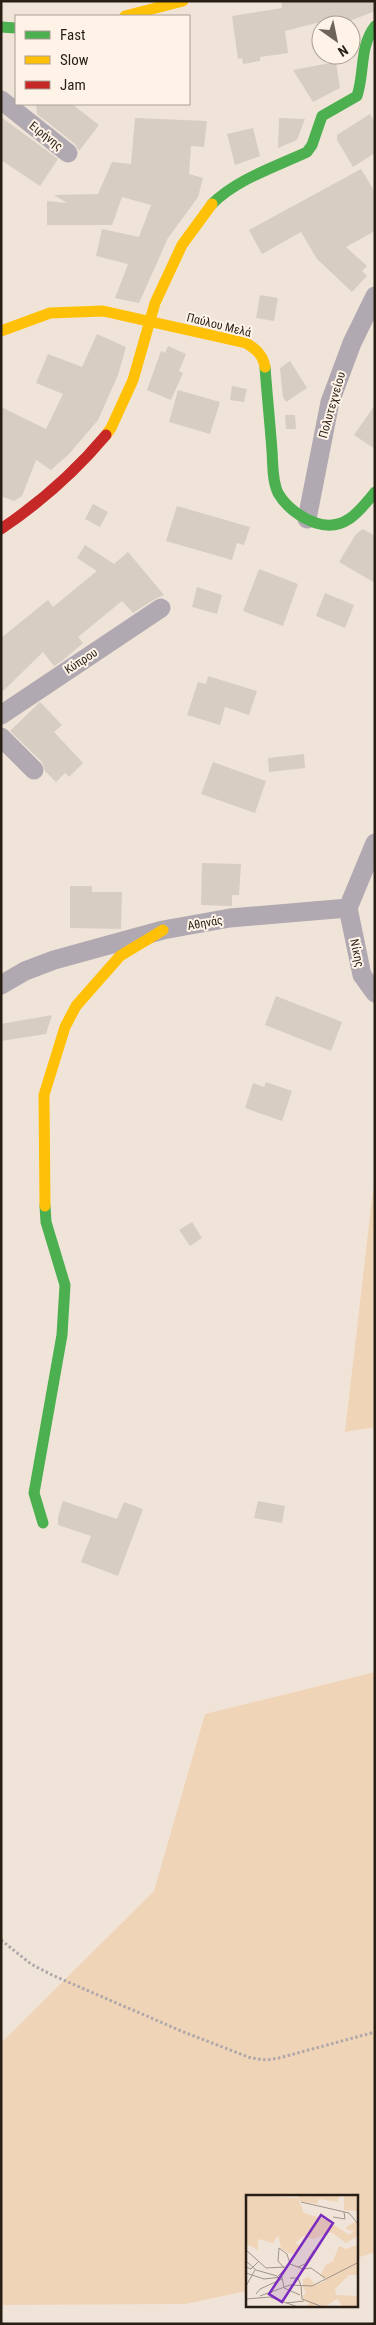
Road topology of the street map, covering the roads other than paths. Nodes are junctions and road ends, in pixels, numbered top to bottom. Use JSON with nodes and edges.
{"nodes":[{"id":1,"x":183,"y":1,"type":"edge"},
{"id":2,"x":162,"y":4,"type":"edge"},
{"id":3,"x":128,"y":15,"type":"edge"},
{"id":4,"x":375,"y":26,"type":"edge"},
{"id":5,"x":1,"y":27,"type":"edge"},
{"id":6,"x":15,"y":28,"type":"edge"},
{"id":7,"x":1,"y":100,"type":"edge"},
{"id":8,"x":68,"y":153,"type":"dead end"},
{"id":9,"x":375,"y":296,"type":"edge"},
{"id":10,"x":150,"y":322,"type":"junction"},
{"id":11,"x":1,"y":331,"type":"edge"},
{"id":12,"x":375,"y":492,"type":"edge"},
{"id":13,"x":307,"y":519,"type":"junction"},
{"id":14,"x":1,"y":529,"type":"edge"},
{"id":15,"x":161,"y":608,"type":"dead end"},
{"id":16,"x":1,"y":715,"type":"edge"},
{"id":17,"x":1,"y":738,"type":"edge"},
{"id":18,"x":34,"y":770,"type":"dead end"},
{"id":19,"x":375,"y":844,"type":"edge"},
{"id":20,"x":348,"y":908,"type":"junction"},
{"id":21,"x":163,"y":930,"type":"junction"},
{"id":22,"x":1,"y":986,"type":"edge"},
{"id":23,"x":375,"y":994,"type":"edge"},
{"id":24,"x":43,"y":1523,"type":"dead end"}],
"edges":[{"from":1,"to":2,"type":"street"},
{"from":2,"to":3,"type":"street"},
{"from":4,"to":10,"type":"street"},
{"from":5,"to":6,"type":"street"},
{"from":7,"to":8,"type":"street","name":"Ειρήνης"},
{"from":9,"to":13,"type":"street","name":"Πολυτεχνείου"},
{"from":10,"to":11,"type":"street","name":"Παύλου Μελά"},
{"from":10,"to":13,"type":"street","name":"Παύλου Μελά"},
{"from":10,"to":14,"type":"street"},
{"from":12,"to":13,"type":"street","name":"Παύλου Μελά"},
{"from":15,"to":16,"type":"street","name":"Κύπρου"},
{"from":17,"to":18,"type":"street"},
{"from":19,"to":20,"type":"street"},
{"from":20,"to":21,"type":"street","name":"Αθηνάς"},
{"from":20,"to":23,"type":"street","name":"Νίκης"},
{"from":21,"to":22,"type":"street","name":"Αθηνάς"},
{"from":21,"to":24,"type":"street"}]}
